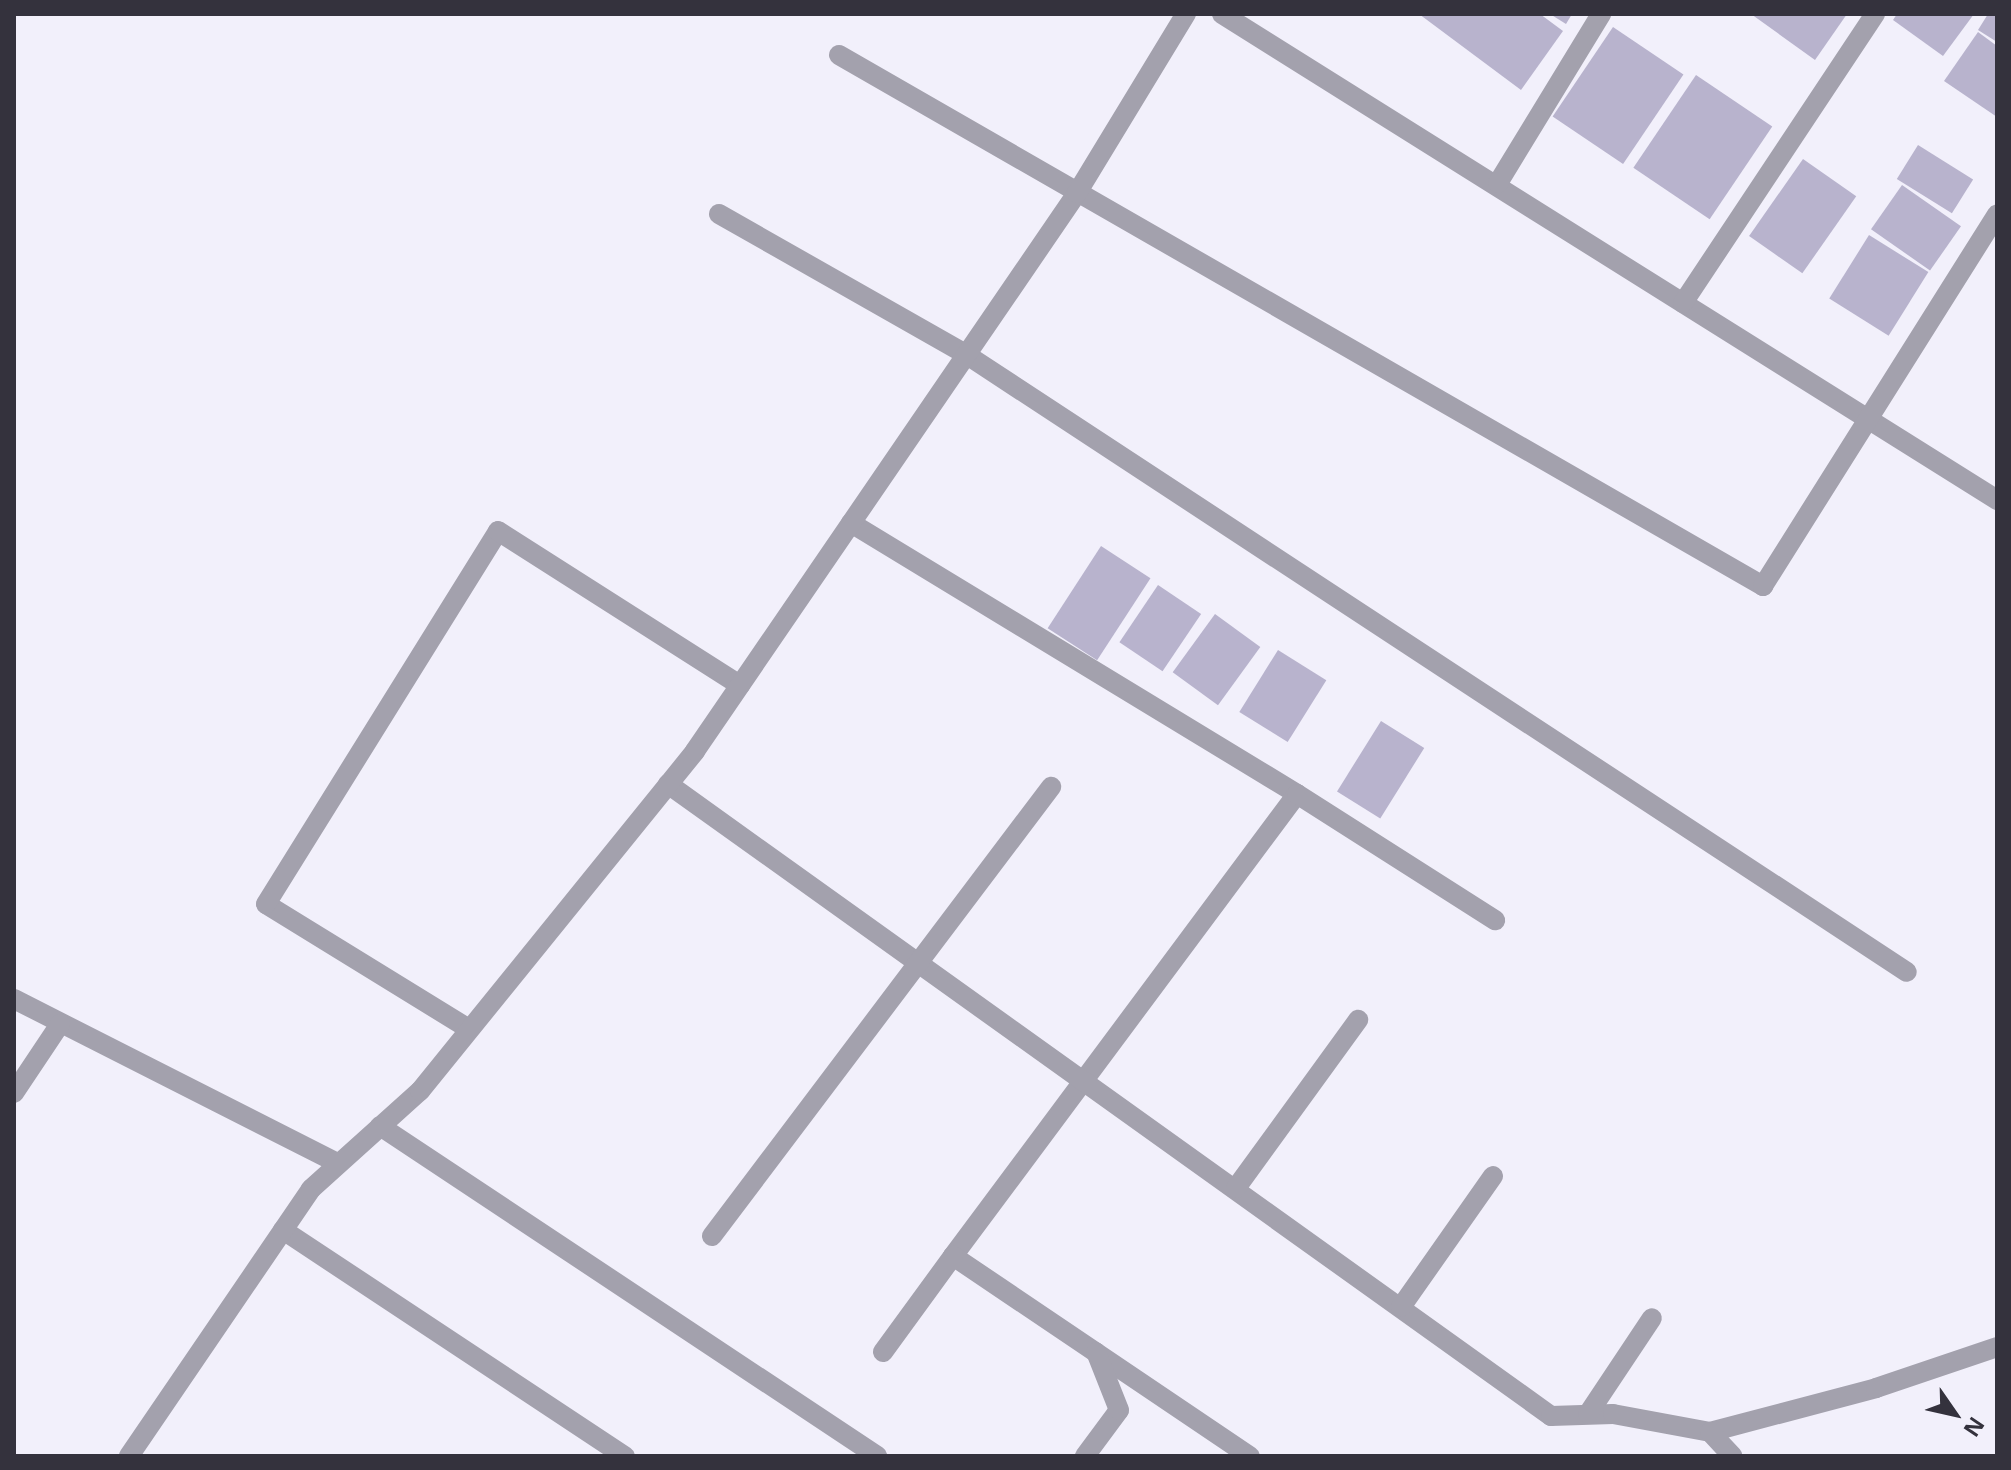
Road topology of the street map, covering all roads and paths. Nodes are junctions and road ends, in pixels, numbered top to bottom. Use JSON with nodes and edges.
{"nodes":[{"id":1,"x":1186,"y":14,"type":"edge"},
{"id":2,"x":1222,"y":14,"type":"edge"},
{"id":3,"x":1601,"y":14,"type":"edge"},
{"id":4,"x":1875,"y":14,"type":"edge"},
{"id":5,"x":839,"y":55,"type":"dead end"},
{"id":6,"x":1498,"y":183,"type":"junction"},
{"id":7,"x":1077,"y":193,"type":"junction"},
{"id":8,"x":719,"y":214,"type":"dead end"},
{"id":9,"x":1997,"y":215,"type":"edge"},
{"id":10,"x":1989,"y":246,"type":"edge"},
{"id":11,"x":1683,"y":303,"type":"junction"},
{"id":12,"x":967,"y":355,"type":"junction"},
{"id":13,"x":1867,"y":419,"type":"junction"},
{"id":14,"x":1997,"y":500,"type":"edge"},
{"id":15,"x":851,"y":523,"type":"junction"},
{"id":16,"x":740,"y":685,"type":"junction"},
{"id":17,"x":668,"y":784,"type":"junction"},
{"id":18,"x":1051,"y":787,"type":"dead end"},
{"id":19,"x":1297,"y":794,"type":"junction"},
{"id":20,"x":1495,"y":920,"type":"dead end"},
{"id":21,"x":920,"y":963,"type":"junction"},
{"id":22,"x":1907,"y":972,"type":"dead end"},
{"id":23,"x":14,"y":999,"type":"edge"},
{"id":24,"x":1358,"y":1020,"type":"dead end"},
{"id":25,"x":60,"y":1024,"type":"junction"},
{"id":26,"x":469,"y":1029,"type":"junction"},
{"id":27,"x":1086,"y":1078,"type":"junction"},
{"id":28,"x":14,"y":1093,"type":"edge"},
{"id":29,"x":380,"y":1126,"type":"junction"},
{"id":30,"x":303,"y":1146,"type":"junction"},
{"id":31,"x":339,"y":1164,"type":"junction"},
{"id":32,"x":1493,"y":1176,"type":"dead end"},
{"id":33,"x":1236,"y":1188,"type":"junction"},
{"id":34,"x":311,"y":1189,"type":"junction"},
{"id":35,"x":283,"y":1230,"type":"junction"},
{"id":36,"x":712,"y":1236,"type":"dead end"},
{"id":37,"x":953,"y":1256,"type":"junction"},
{"id":38,"x":1401,"y":1307,"type":"junction"},
{"id":39,"x":1652,"y":1318,"type":"dead end"},
{"id":40,"x":1997,"y":1347,"type":"edge"},
{"id":41,"x":883,"y":1352,"type":"dead end"},
{"id":42,"x":1096,"y":1352,"type":"junction"},
{"id":43,"x":1588,"y":1414,"type":"junction"},
{"id":44,"x":1710,"y":1432,"type":"junction"},
{"id":45,"x":129,"y":1456,"type":"edge"},
{"id":46,"x":625,"y":1456,"type":"edge"},
{"id":47,"x":877,"y":1456,"type":"edge"},
{"id":48,"x":1085,"y":1456,"type":"edge"},
{"id":49,"x":1250,"y":1456,"type":"edge"},
{"id":50,"x":1732,"y":1456,"type":"edge"}],
"edges":[{"from":1,"to":7,"type":"street"},
{"from":2,"to":6,"type":"street"},
{"from":3,"to":6,"type":"street"},
{"from":4,"to":11,"type":"street"},
{"from":5,"to":7,"type":"street"},
{"from":6,"to":11,"type":"street"},
{"from":7,"to":12,"type":"street"},
{"from":7,"to":13,"type":"street"},
{"from":8,"to":12,"type":"street"},
{"from":9,"to":10,"type":"street"},
{"from":10,"to":13,"type":"street"},
{"from":11,"to":13,"type":"street"},
{"from":12,"to":15,"type":"street"},
{"from":12,"to":22,"type":"street"},
{"from":13,"to":14,"type":"street"},
{"from":15,"to":16,"type":"street"},
{"from":15,"to":19,"type":"street"},
{"from":16,"to":17,"type":"street"},
{"from":16,"to":26,"type":"street"},
{"from":17,"to":21,"type":"street"},
{"from":17,"to":26,"type":"street"},
{"from":18,"to":21,"type":"street"},
{"from":19,"to":20,"type":"street"},
{"from":19,"to":27,"type":"street"},
{"from":21,"to":27,"type":"street"},
{"from":21,"to":36,"type":"street"},
{"from":23,"to":25,"type":"street"},
{"from":24,"to":33,"type":"street"},
{"from":25,"to":28,"type":"street"},
{"from":25,"to":30,"type":"street"},
{"from":26,"to":29,"type":"street"},
{"from":27,"to":33,"type":"street"},
{"from":27,"to":37,"type":"street"},
{"from":29,"to":31,"type":"street"},
{"from":29,"to":47,"type":"street"},
{"from":30,"to":31,"type":"street"},
{"from":30,"to":34,"type":"street"},
{"from":31,"to":34,"type":"street"},
{"from":32,"to":38,"type":"street"},
{"from":33,"to":38,"type":"street"},
{"from":34,"to":35,"type":"street"},
{"from":35,"to":45,"type":"street"},
{"from":35,"to":46,"type":"street"},
{"from":37,"to":41,"type":"street"},
{"from":37,"to":42,"type":"street"},
{"from":38,"to":43,"type":"street"},
{"from":39,"to":43,"type":"street"},
{"from":40,"to":44,"type":"street"},
{"from":42,"to":48,"type":"street"},
{"from":42,"to":49,"type":"street"},
{"from":43,"to":44,"type":"street"},
{"from":44,"to":50,"type":"street"}]}
